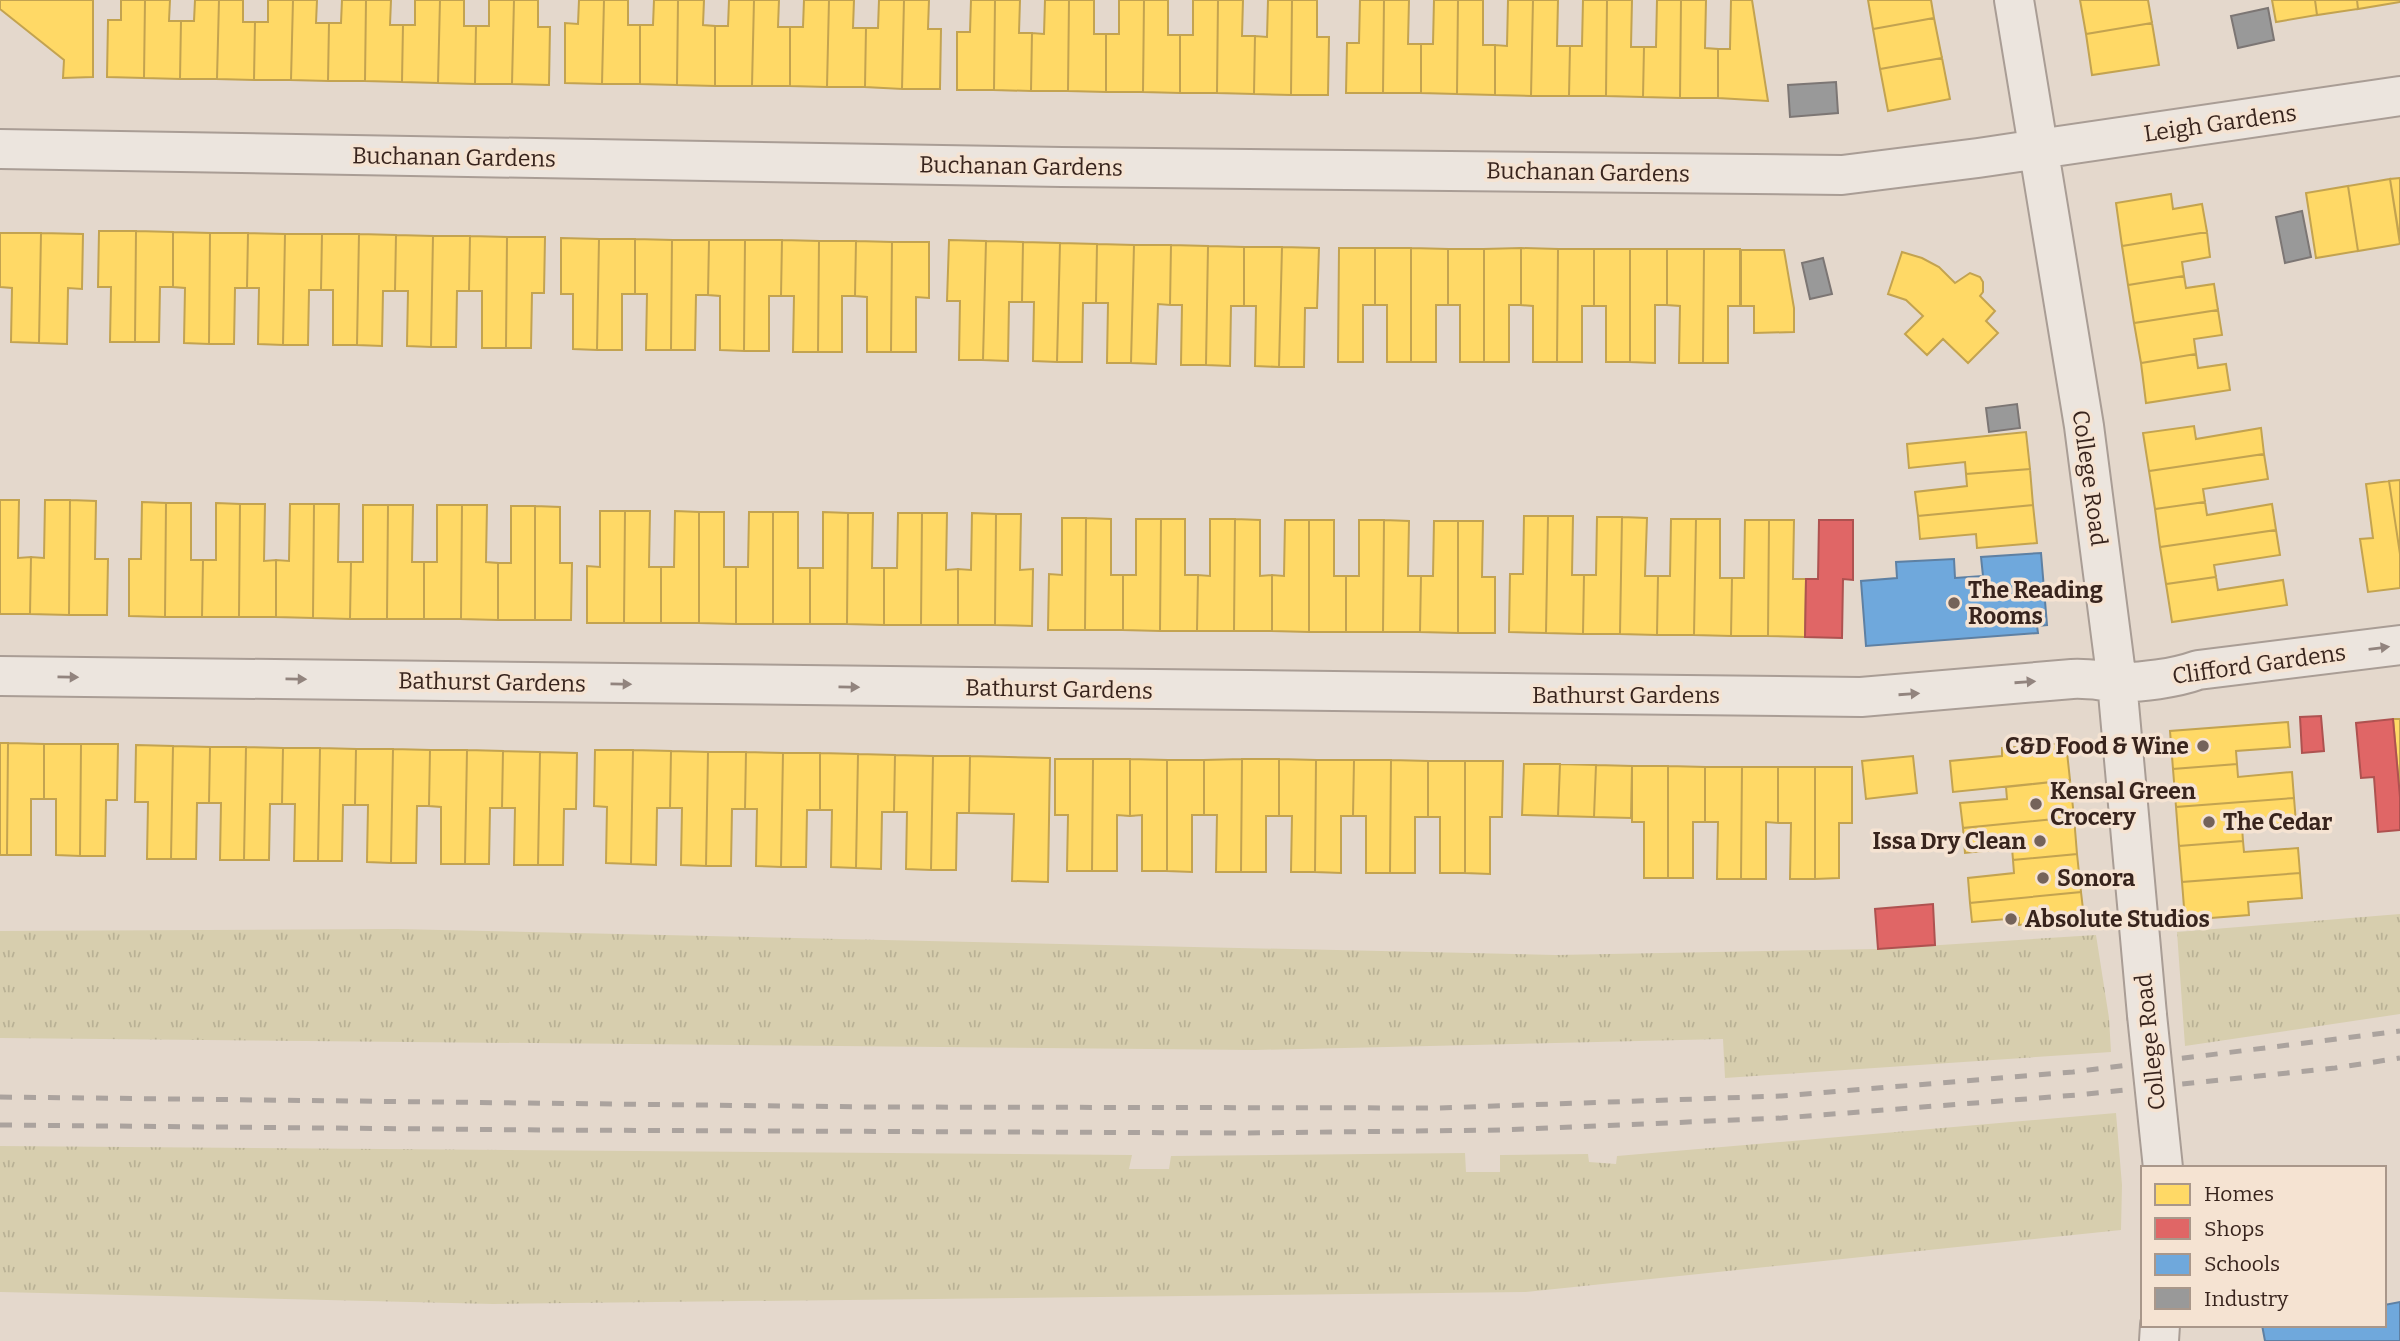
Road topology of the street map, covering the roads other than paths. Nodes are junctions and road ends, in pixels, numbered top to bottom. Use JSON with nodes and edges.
{"nodes":[{"id":1,"x":2014,"y":0,"type":"edge"},
{"id":2,"x":2400,"y":96,"type":"edge"},
{"id":3,"x":2039,"y":148,"type":"junction"},
{"id":4,"x":0,"y":149,"type":"edge"},
{"id":5,"x":2400,"y":645,"type":"edge"},
{"id":6,"x":0,"y":676,"type":"edge"},
{"id":7,"x":2117,"y":682,"type":"junction"},
{"id":8,"x":2163,"y":1166,"type":"edge"}],
"edges":[{"from":1,"to":3,"type":"street","name":"College Road"},
{"from":2,"to":3,"type":"street","name":"Leigh Gardens"},
{"from":3,"to":4,"type":"street","name":"Buchanan Gardens"},
{"from":3,"to":7,"type":"street","name":"College Road"},
{"from":7,"to":5,"type":"street","name":"Clifford Gardens","one_way":true},
{"from":6,"to":7,"type":"street","name":"Bathurst Gardens","one_way":true},
{"from":7,"to":8,"type":"street","name":"College Road","bridge":true}]}
